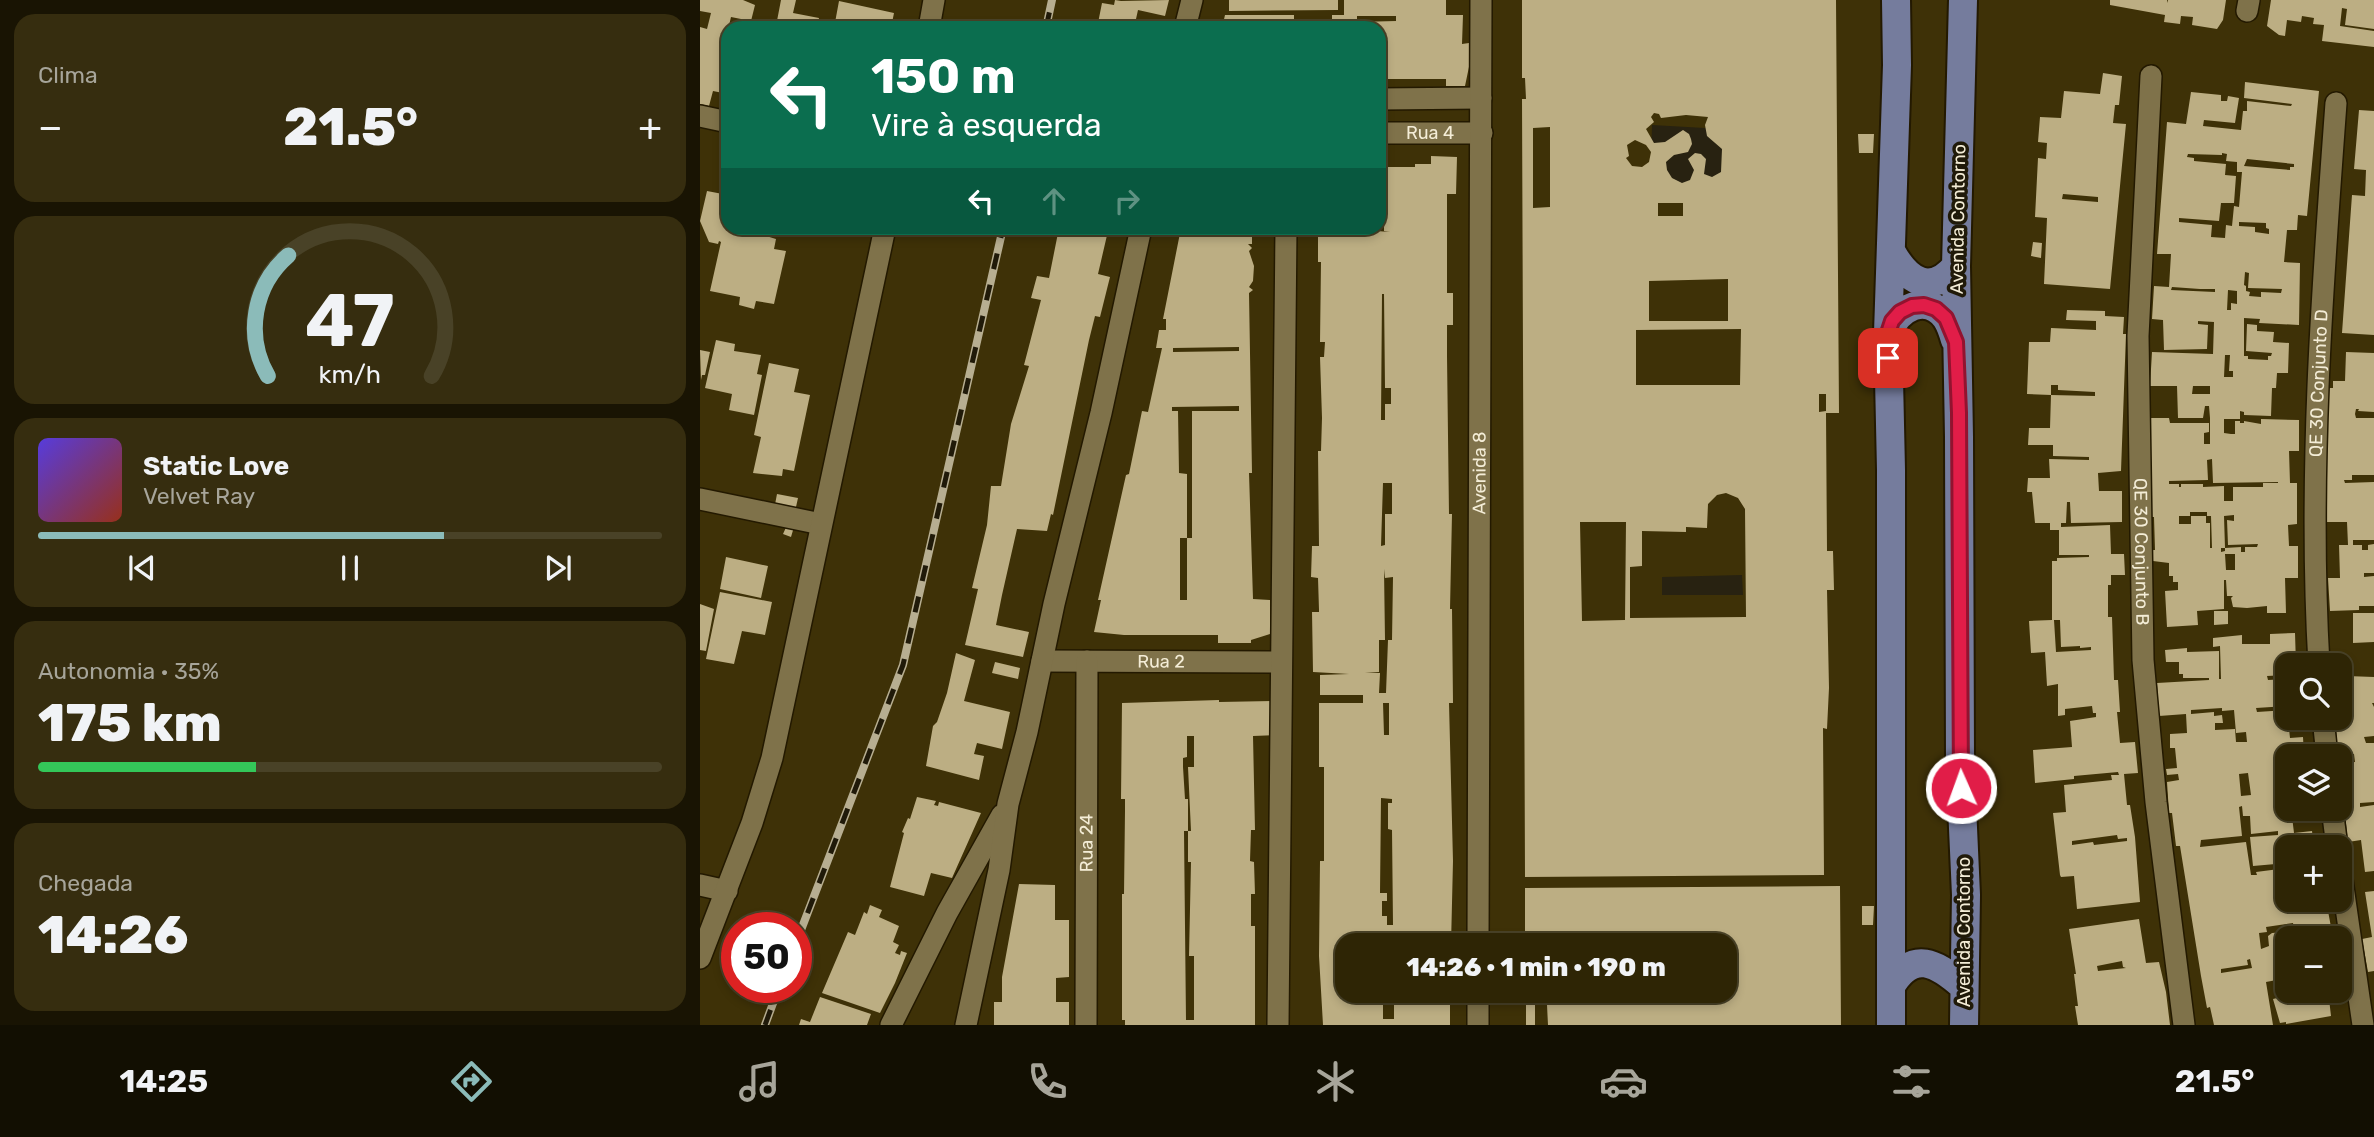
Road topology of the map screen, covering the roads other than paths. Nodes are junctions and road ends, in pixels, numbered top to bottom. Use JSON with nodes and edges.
{"nodes":[{"id":1,"x":934,"y":0,"type":"edge"},
{"id":2,"x":1192,"y":0,"type":"edge"},
{"id":3,"x":1481,"y":0,"type":"edge"},
{"id":4,"x":1896,"y":0,"type":"edge"},
{"id":5,"x":1963,"y":0,"type":"edge"},
{"id":6,"x":930,"y":21,"type":"edge"},
{"id":7,"x":1187,"y":21,"type":"edge"},
{"id":8,"x":2151,"y":76,"type":"dead end"},
{"id":9,"x":1481,"y":98,"type":"junction"},
{"id":10,"x":1386,"y":99,"type":"edge"},
{"id":11,"x":2336,"y":103,"type":"dead end"},
{"id":12,"x":700,"y":116,"type":"edge"},
{"id":13,"x":721,"y":120,"type":"edge"},
{"id":14,"x":1386,"y":133,"type":"edge"},
{"id":15,"x":1482,"y":133,"type":"junction"},
{"id":16,"x":884,"y":235,"type":"edge"},
{"id":17,"x":1139,"y":235,"type":"edge"},
{"id":18,"x":1286,"y":235,"type":"edge"},
{"id":19,"x":1891,"y":251,"type":"junction"},
{"id":20,"x":1956,"y":266,"type":"junction"},
{"id":21,"x":1888,"y":333,"type":"junction"},
{"id":22,"x":1956,"y":342,"type":"junction"},
{"id":23,"x":700,"y":499,"type":"edge"},
{"id":24,"x":821,"y":524,"type":"junction"},
{"id":25,"x":2318,"y":653,"type":"edge"},
{"id":26,"x":1042,"y":661,"type":"junction"},
{"id":27,"x":1087,"y":661,"type":"junction"},
{"id":28,"x":1281,"y":662,"type":"junction"},
{"id":29,"x":1008,"y":804,"type":"junction"},
{"id":30,"x":700,"y":885,"type":"edge"},
{"id":31,"x":727,"y":891,"type":"junction"},
{"id":32,"x":2347,"y":912,"type":"edge"},
{"id":33,"x":1478,"y":933,"type":"edge"},
{"id":34,"x":700,"y":958,"type":"edge"},
{"id":35,"x":1891,"y":986,"type":"junction"},
{"id":36,"x":1963,"y":986,"type":"junction"},
{"id":37,"x":1478,"y":1003,"type":"edge"},
{"id":38,"x":891,"y":1025,"type":"edge"},
{"id":39,"x":966,"y":1025,"type":"edge"},
{"id":40,"x":1086,"y":1025,"type":"edge"},
{"id":41,"x":1278,"y":1025,"type":"edge"},
{"id":42,"x":1478,"y":1025,"type":"edge"},
{"id":43,"x":1891,"y":1025,"type":"edge"},
{"id":44,"x":1964,"y":1025,"type":"edge"},
{"id":45,"x":2184,"y":1025,"type":"edge"},
{"id":46,"x":2363,"y":1025,"type":"edge"}],
"edges":[{"from":1,"to":6,"type":"street"},
{"from":2,"to":7,"type":"street"},
{"from":3,"to":9,"type":"street","name":"Avenida 8"},
{"from":4,"to":19,"type":"main road"},
{"from":5,"to":20,"type":"main road","name":"Avenida Contorno"},
{"from":8,"to":45,"type":"street","name":"QE 30 Conjunto B"},
{"from":9,"to":10,"type":"street","name":"Rua 4"},
{"from":9,"to":15,"type":"street","name":"Avenida 8"},
{"from":11,"to":25,"type":"street","name":"QE 30 Conjunto D"},
{"from":12,"to":13,"type":"street"},
{"from":14,"to":15,"type":"street","name":"Rua 4"},
{"from":15,"to":33,"type":"street","name":"Avenida 8"},
{"from":16,"to":24,"type":"street"},
{"from":17,"to":26,"type":"street"},
{"from":18,"to":28,"type":"street"},
{"from":19,"to":20,"type":"main road"},
{"from":19,"to":21,"type":"main road"},
{"from":20,"to":22,"type":"main road","name":"Avenida Contorno"},
{"from":21,"to":22,"type":"main road"},
{"from":21,"to":35,"type":"main road"},
{"from":22,"to":36,"type":"main road","name":"Avenida Contorno"},
{"from":23,"to":24,"type":"street"},
{"from":24,"to":31,"type":"street"},
{"from":26,"to":27,"type":"street","name":"Rua 2"},
{"from":26,"to":29,"type":"street"},
{"from":27,"to":28,"type":"street","name":"Rua 2"},
{"from":27,"to":40,"type":"street","name":"Rua 24"},
{"from":28,"to":41,"type":"street"},
{"from":29,"to":38,"type":"street"},
{"from":29,"to":39,"type":"street"},
{"from":30,"to":31,"type":"street"},
{"from":31,"to":34,"type":"street"},
{"from":32,"to":46,"type":"street"},
{"from":35,"to":36,"type":"main road"},
{"from":35,"to":43,"type":"main road"},
{"from":36,"to":44,"type":"main road","name":"Avenida Contorno"},
{"from":37,"to":42,"type":"street"}]}
